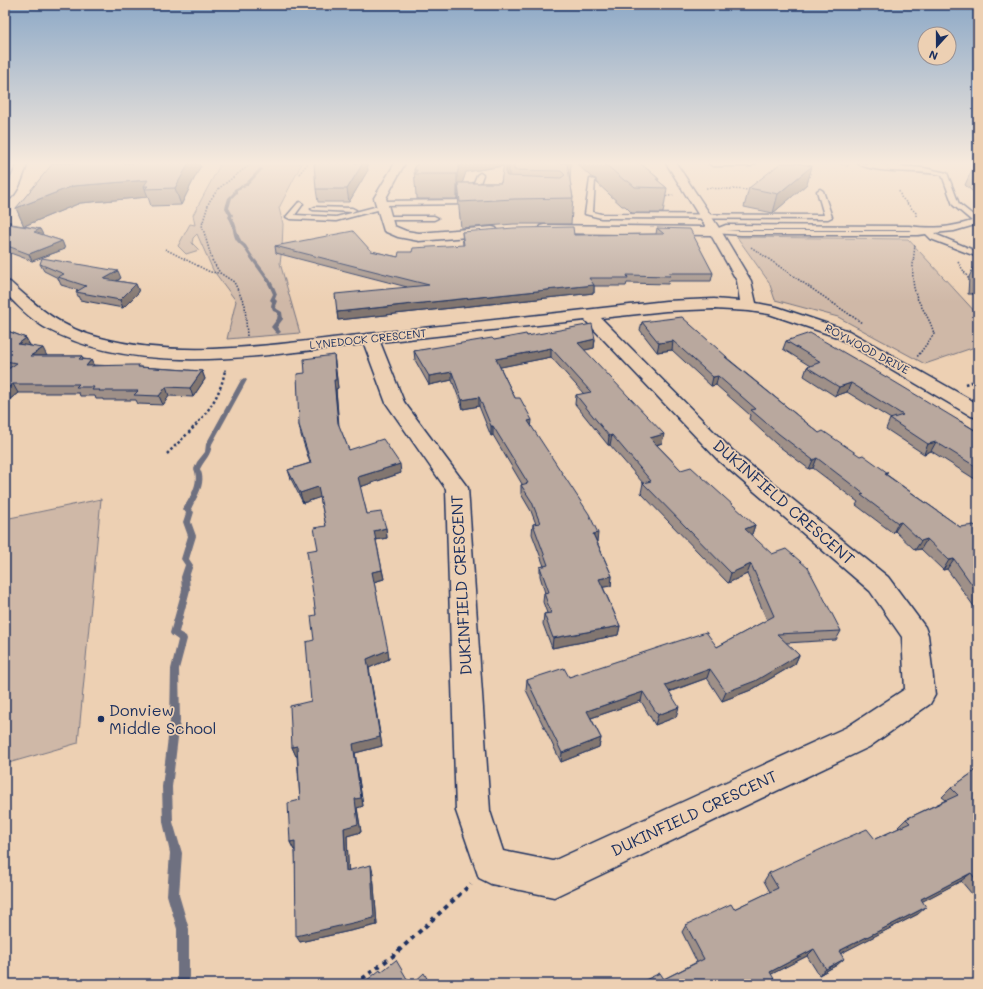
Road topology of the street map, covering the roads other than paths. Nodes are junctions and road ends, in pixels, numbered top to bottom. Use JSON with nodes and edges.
{"nodes":[{"id":1,"x":296,"y":209,"type":"edge"},
{"id":2,"x":320,"y":209,"type":"edge"},
{"id":3,"x":392,"y":209,"type":"edge"},
{"id":4,"x":589,"y":209,"type":"edge"},
{"id":5,"x":701,"y":209,"type":"edge"},
{"id":6,"x":826,"y":209,"type":"edge"},
{"id":7,"x":961,"y":209,"type":"edge"},
{"id":8,"x":383,"y":210,"type":"junction"},
{"id":9,"x":364,"y":212,"type":"junction"},
{"id":10,"x":705,"y":215,"type":"junction"},
{"id":11,"x":434,"y":218,"type":"dead end"},
{"id":12,"x":978,"y":222,"type":"edge"},
{"id":13,"x":506,"y":230,"type":"edge"},
{"id":14,"x":529,"y":230,"type":"edge"},
{"id":15,"x":715,"y":231,"type":"junction"},
{"id":16,"x":928,"y":231,"type":"junction"},
{"id":17,"x":978,"y":255,"type":"edge"},
{"id":18,"x":5,"y":285,"type":"edge"},
{"id":19,"x":749,"y":306,"type":"junction"},
{"id":20,"x":589,"y":315,"type":"junction"},
{"id":21,"x":370,"y":339,"type":"junction"},
{"id":22,"x":978,"y":412,"type":"edge"}],
"edges":[{"from":1,"to":9,"type":"lane"},
{"from":2,"to":9,"type":"lane"},
{"from":3,"to":8,"type":"lane"},
{"from":4,"to":10,"type":"lane"},
{"from":5,"to":10,"type":"street"},
{"from":6,"to":10,"type":"lane"},
{"from":7,"to":12,"type":"lane"},
{"from":8,"to":9,"type":"lane"},
{"from":8,"to":11,"type":"lane"},
{"from":8,"to":13,"type":"street"},
{"from":10,"to":15,"type":"street"},
{"from":12,"to":16,"type":"lane"},
{"from":14,"to":15,"type":"street"},
{"from":15,"to":16,"type":"lane"},
{"from":15,"to":19,"type":"street"},
{"from":16,"to":17,"type":"lane"},
{"from":18,"to":21,"type":"street","name":"LYNEDOCK CRESCENT"},
{"from":19,"to":20,"type":"street","name":"LYNEDOCK CRESCENT"},
{"from":19,"to":22,"type":"street","name":"ROYWOOD DRIVE"},
{"from":20,"to":21,"type":"street","name":"LYNEDOCK CRESCENT"},
{"from":20,"to":21,"type":"street","name":"DUKINFIELD CRESCENT"}]}
